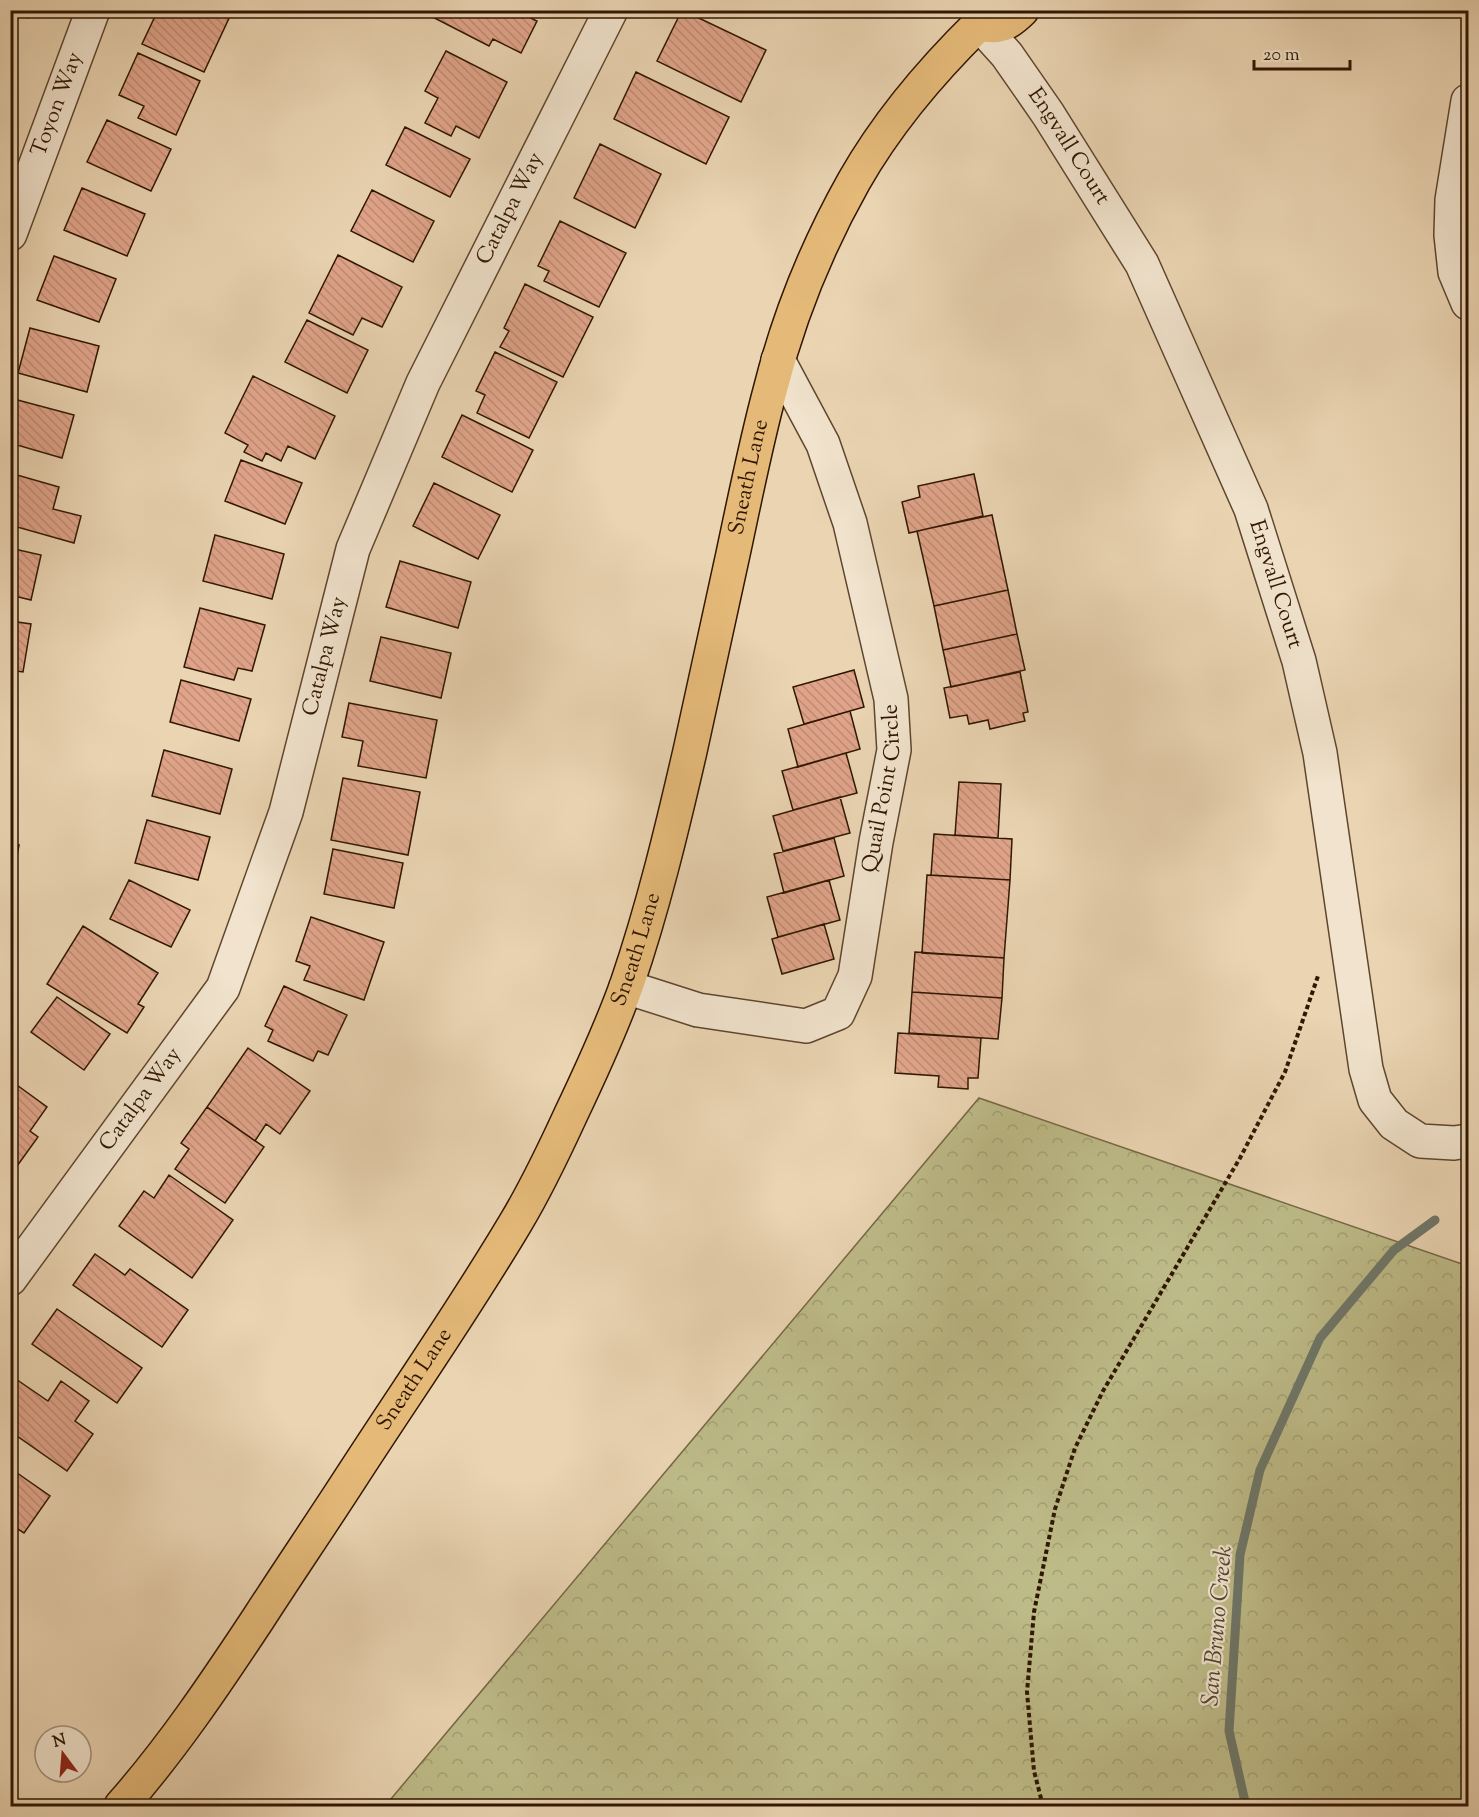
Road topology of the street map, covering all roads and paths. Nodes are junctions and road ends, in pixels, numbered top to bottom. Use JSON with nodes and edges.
{"nodes":[{"id":1,"x":93,"y":10,"type":"edge"},
{"id":2,"x":611,"y":10,"type":"edge"},
{"id":3,"x":1022,"y":10,"type":"edge"},
{"id":4,"x":977,"y":17,"type":"edge"},
{"id":5,"x":1468,"y":101,"type":"edge"},
{"id":6,"x":10,"y":234,"type":"edge"},
{"id":7,"x":1468,"y":303,"type":"edge"},
{"id":8,"x":778,"y":360,"type":"junction"},
{"id":9,"x":1320,"y":972,"type":"dead end"},
{"id":10,"x":626,"y":987,"type":"junction"},
{"id":11,"x":1468,"y":1141,"type":"edge"},
{"id":12,"x":16,"y":1258,"type":"edge"},
{"id":13,"x":121,"y":1806,"type":"edge"},
{"id":14,"x":1043,"y":1806,"type":"edge"}],
"edges":[{"from":1,"to":6,"type":"street","name":"Toyon Way"},
{"from":2,"to":12,"type":"street","name":"Catalpa Way"},
{"from":3,"to":4,"type":"main road"},
{"from":4,"to":8,"type":"main road","name":"Sneath Lane"},
{"from":4,"to":11,"type":"street","name":"Engvall Court"},
{"from":5,"to":7,"type":"street"},
{"from":8,"to":10,"type":"main road","name":"Sneath Lane"},
{"from":8,"to":10,"type":"street","name":"Quail Point Circle"},
{"from":9,"to":14,"type":"path"},
{"from":10,"to":13,"type":"main road","name":"Sneath Lane"}]}
